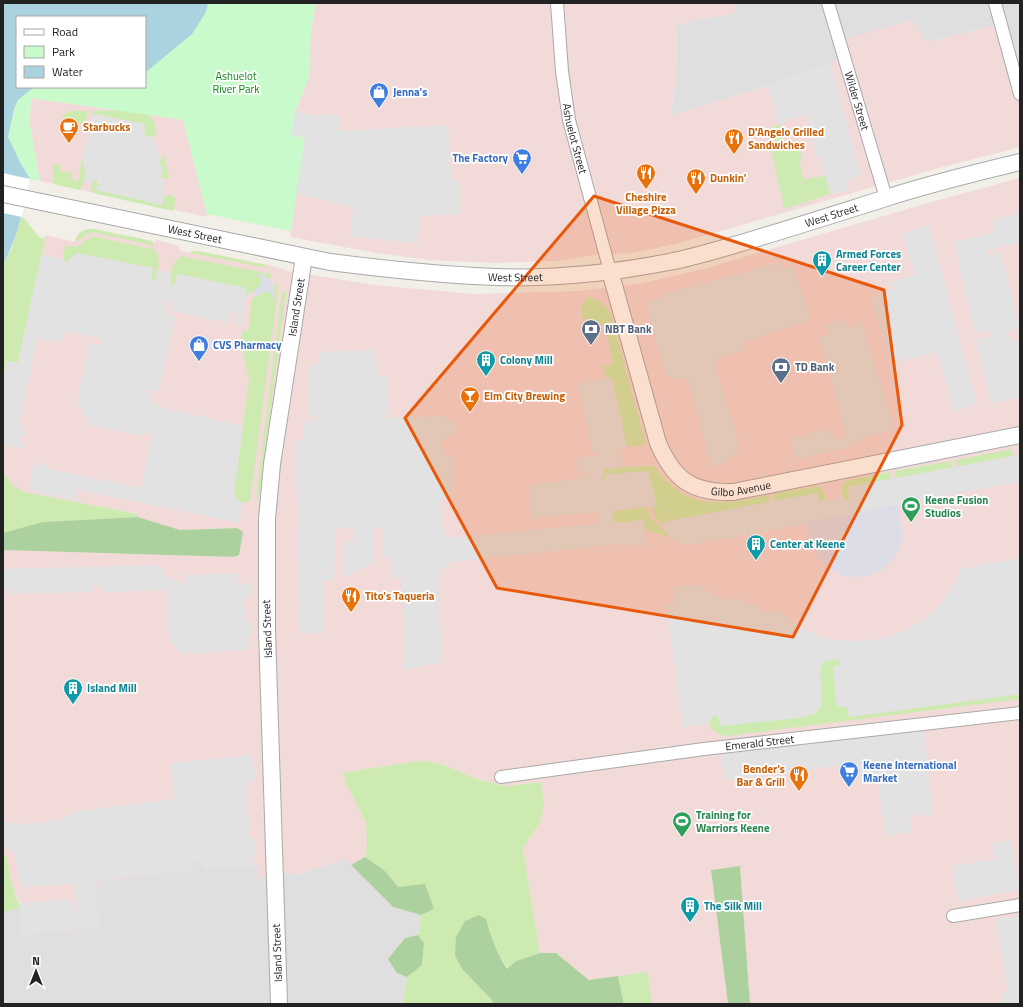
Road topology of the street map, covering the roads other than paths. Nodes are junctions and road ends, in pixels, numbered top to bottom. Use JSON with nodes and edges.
{"nodes":[{"id":1,"x":557,"y":3,"type":"edge"},
{"id":2,"x":828,"y":3,"type":"edge"},
{"id":3,"x":995,"y":3,"type":"edge"},
{"id":4,"x":1020,"y":94,"type":"edge"},
{"id":5,"x":1020,"y":162,"type":"edge"},
{"id":6,"x":3,"y":194,"type":"edge"},
{"id":7,"x":886,"y":198,"type":"junction"},
{"id":8,"x":304,"y":257,"type":"junction"},
{"id":9,"x":610,"y":271,"type":"junction"},
{"id":10,"x":1020,"y":436,"type":"edge"},
{"id":11,"x":1020,"y":713,"type":"edge"},
{"id":12,"x":501,"y":777,"type":"dead end"},
{"id":13,"x":1020,"y":905,"type":"edge"},
{"id":14,"x":953,"y":916,"type":"dead end"},
{"id":15,"x":279,"y":1004,"type":"edge"}],
"edges":[{"from":1,"to":9,"type":"street","name":"Ashuelot Street"},
{"from":2,"to":7,"type":"street","name":"Wilder Street"},
{"from":3,"to":4,"type":"street"},
{"from":5,"to":7,"type":"street","name":"West Street"},
{"from":6,"to":8,"type":"street","name":"West Street"},
{"from":7,"to":9,"type":"street","name":"West Street"},
{"from":8,"to":9,"type":"street","name":"West Street"},
{"from":8,"to":15,"type":"street","name":"Island Street"},
{"from":9,"to":10,"type":"street","name":"Gilbo Avenue"},
{"from":11,"to":12,"type":"street","name":"Emerald Street"},
{"from":13,"to":14,"type":"street"}]}
